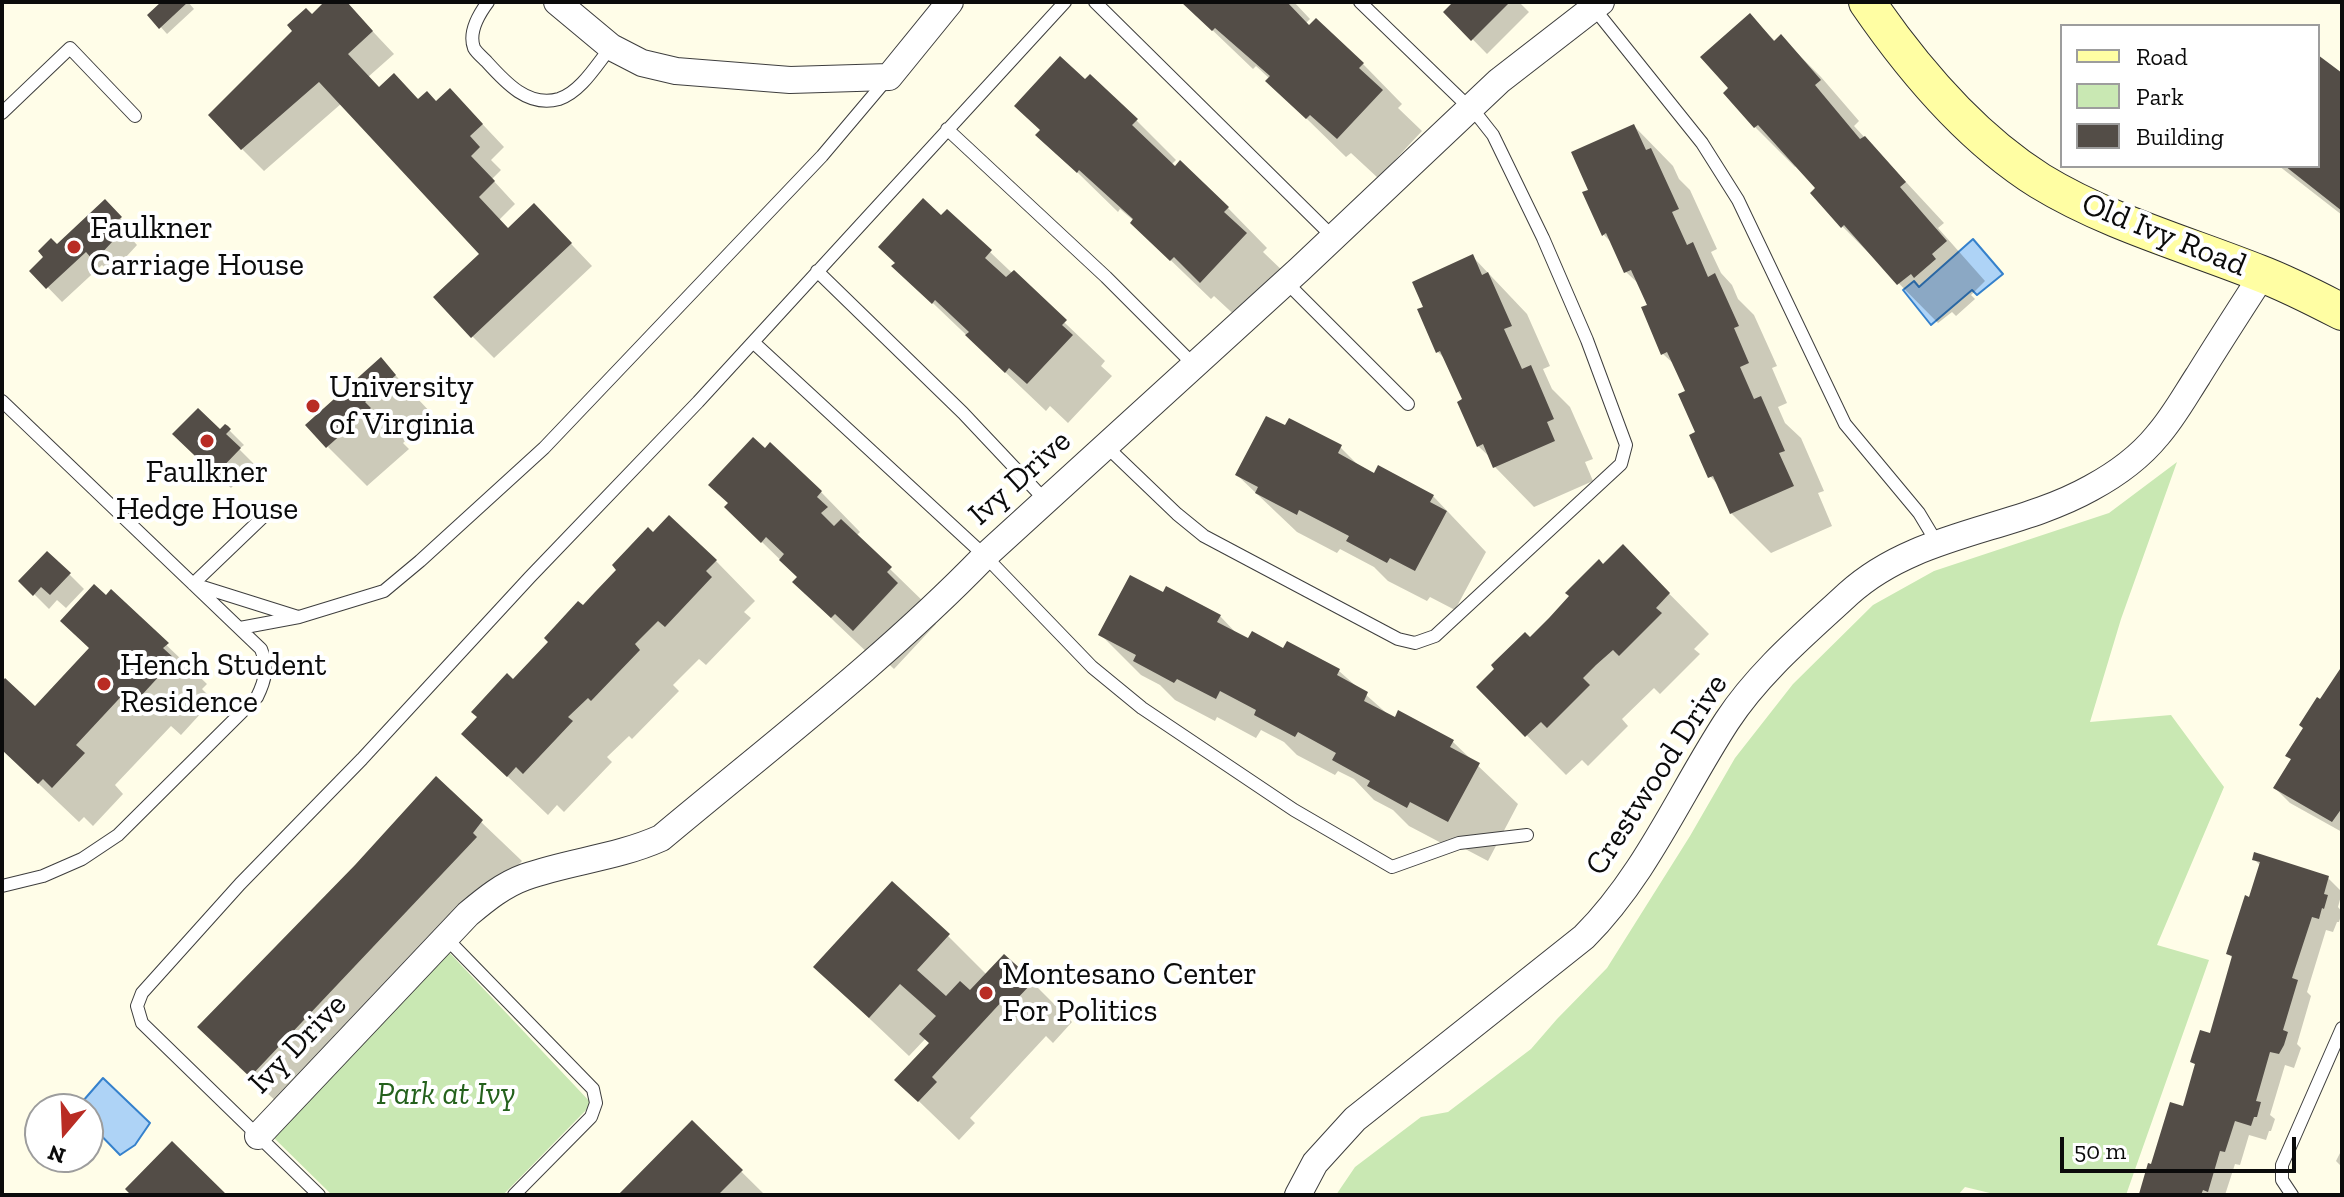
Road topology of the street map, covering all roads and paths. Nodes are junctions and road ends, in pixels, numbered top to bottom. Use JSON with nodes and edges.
{"nodes":[{"id":1,"x":488,"y":2,"type":"edge"},
{"id":2,"x":557,"y":2,"type":"edge"},
{"id":3,"x":950,"y":2,"type":"edge"},
{"id":4,"x":1065,"y":2,"type":"edge"},
{"id":5,"x":1095,"y":2,"type":"edge"},
{"id":6,"x":1360,"y":2,"type":"edge"},
{"id":7,"x":1867,"y":2,"type":"edge"},
{"id":8,"x":1594,"y":4,"type":"edge"},
{"id":9,"x":611,"y":47,"type":"junction"},
{"id":10,"x":889,"y":77,"type":"junction"},
{"id":11,"x":1469,"y":108,"type":"junction"},
{"id":12,"x":2,"y":113,"type":"edge"},
{"id":13,"x":135,"y":116,"type":"dead end"},
{"id":14,"x":947,"y":129,"type":"junction"},
{"id":15,"x":1333,"y":237,"type":"junction"},
{"id":16,"x":817,"y":271,"type":"junction"},
{"id":17,"x":2263,"y":274,"type":"junction"},
{"id":18,"x":1286,"y":282,"type":"junction"},
{"id":19,"x":2342,"y":312,"type":"edge"},
{"id":20,"x":753,"y":342,"type":"junction"},
{"id":21,"x":1194,"y":365,"type":"junction"},
{"id":22,"x":2,"y":401,"type":"edge"},
{"id":23,"x":1408,"y":404,"type":"dead end"},
{"id":24,"x":1106,"y":446,"type":"junction"},
{"id":25,"x":1045,"y":500,"type":"junction"},
{"id":26,"x":264,"y":516,"type":"dead end"},
{"id":27,"x":1937,"y":543,"type":"junction"},
{"id":28,"x":985,"y":556,"type":"junction"},
{"id":29,"x":193,"y":584,"type":"junction"},
{"id":30,"x":299,"y":617,"type":"junction"},
{"id":31,"x":240,"y":628,"type":"junction"},
{"id":32,"x":1527,"y":835,"type":"dead end"},
{"id":33,"x":2,"y":886,"type":"edge"},
{"id":34,"x":446,"y":938,"type":"junction"},
{"id":35,"x":2342,"y":1028,"type":"edge"},
{"id":36,"x":258,"y":1136,"type":"junction"},
{"id":37,"x":319,"y":1195,"type":"edge"},
{"id":38,"x":514,"y":1195,"type":"edge"},
{"id":39,"x":1298,"y":1195,"type":"edge"},
{"id":40,"x":2292,"y":1195,"type":"edge"}],
"edges":[{"from":1,"to":9,"type":"lane"},
{"from":2,"to":9,"type":"street"},
{"from":3,"to":10,"type":"street"},
{"from":4,"to":14,"type":"lane"},
{"from":5,"to":15,"type":"lane"},
{"from":6,"to":11,"type":"lane"},
{"from":7,"to":17,"type":"street","name":"Old Ivy Road"},
{"from":8,"to":11,"type":"street","name":"Ivy Drive"},
{"from":8,"to":27,"type":"lane"},
{"from":9,"to":10,"type":"street"},
{"from":10,"to":30,"type":"lane"},
{"from":11,"to":15,"type":"street","name":"Ivy Drive"},
{"from":11,"to":24,"type":"lane"},
{"from":12,"to":13,"type":"lane"},
{"from":14,"to":16,"type":"lane"},
{"from":14,"to":21,"type":"lane"},
{"from":15,"to":18,"type":"street","name":"Ivy Drive"},
{"from":16,"to":20,"type":"lane"},
{"from":16,"to":25,"type":"lane"},
{"from":17,"to":19,"type":"street","name":"Old Ivy Road"},
{"from":17,"to":27,"type":"street","name":"Crestwood Drive"},
{"from":18,"to":21,"type":"street","name":"Ivy Drive"},
{"from":18,"to":23,"type":"lane"},
{"from":20,"to":28,"type":"lane"},
{"from":20,"to":36,"type":"lane"},
{"from":21,"to":24,"type":"street","name":"Ivy Drive"},
{"from":22,"to":29,"type":"lane"},
{"from":24,"to":25,"type":"street","name":"Ivy Drive"},
{"from":25,"to":28,"type":"street","name":"Ivy Drive"},
{"from":26,"to":29,"type":"lane"},
{"from":27,"to":39,"type":"street","name":"Crestwood Drive"},
{"from":28,"to":32,"type":"lane"},
{"from":28,"to":34,"type":"street","name":"Ivy Drive"},
{"from":29,"to":30,"type":"lane"},
{"from":29,"to":31,"type":"lane"},
{"from":30,"to":31,"type":"lane"},
{"from":31,"to":33,"type":"lane"},
{"from":34,"to":36,"type":"street","name":"Ivy Drive"},
{"from":34,"to":38,"type":"lane"},
{"from":35,"to":40,"type":"lane"},
{"from":36,"to":37,"type":"lane","name":"Ivy Drive"}]}
